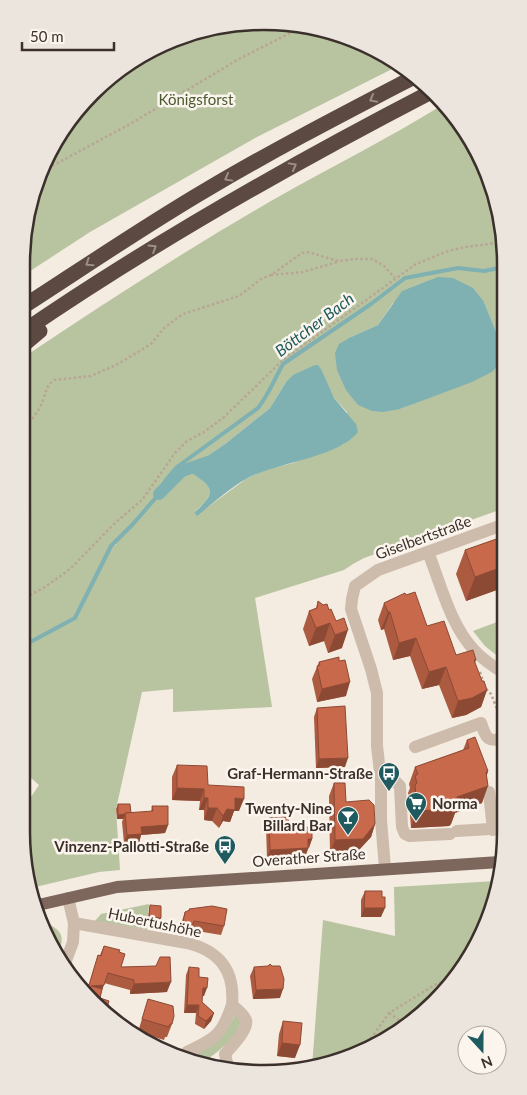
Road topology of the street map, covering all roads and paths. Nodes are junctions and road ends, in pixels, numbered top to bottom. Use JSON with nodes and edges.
{"nodes":[{"id":1,"x":293,"y":32,"type":"edge"},
{"id":2,"x":408,"y":80,"type":"edge"},
{"id":3,"x":425,"y":95,"type":"edge"},
{"id":4,"x":51,"y":166,"type":"edge"},
{"id":5,"x":496,"y":243,"type":"edge"},
{"id":6,"x":338,"y":261,"type":"junction"},
{"id":7,"x":111,"y":273,"type":"junction"},
{"id":8,"x":271,"y":274,"type":"junction"},
{"id":9,"x":395,"y":278,"type":"junction"},
{"id":10,"x":30,"y":302,"type":"edge"},
{"id":11,"x":30,"y":328,"type":"edge"},
{"id":12,"x":30,"y":340,"type":"edge"},
{"id":13,"x":30,"y":421,"type":"edge"},
{"id":14,"x":497,"y":527,"type":"edge"},
{"id":15,"x":428,"y":552,"type":"junction"},
{"id":16,"x":30,"y":595,"type":"edge"},
{"id":17,"x":497,"y":669,"type":"edge"},
{"id":18,"x":491,"y":694,"type":"dead end"},
{"id":19,"x":497,"y":709,"type":"edge"},
{"id":20,"x":497,"y":739,"type":"edge"},
{"id":21,"x":415,"y":747,"type":"dead end"},
{"id":22,"x":382,"y":781,"type":"junction"},
{"id":23,"x":489,"y":792,"type":"edge"},
{"id":24,"x":497,"y":819,"type":"edge"},
{"id":25,"x":497,"y":829,"type":"edge"},
{"id":26,"x":495,"y":862,"type":"edge"},
{"id":27,"x":385,"y":868,"type":"junction"},
{"id":28,"x":68,"y":898,"type":"junction"},
{"id":29,"x":41,"y":904,"type":"edge"},
{"id":30,"x":74,"y":922,"type":"junction"},
{"id":31,"x":67,"y":958,"type":"edge"},
{"id":32,"x":441,"y":983,"type":"edge"},
{"id":33,"x":232,"y":1005,"type":"junction"},
{"id":34,"x":389,"y":1013,"type":"junction"},
{"id":35,"x":400,"y":1021,"type":"edge"},
{"id":36,"x":371,"y":1039,"type":"edge"},
{"id":37,"x":187,"y":1052,"type":"dead end"},
{"id":38,"x":227,"y":1062,"type":"edge"}],
"edges":[{"from":1,"to":4,"type":"path"},
{"from":2,"to":10,"type":"highway","one_way":true},
{"from":7,"to":3,"type":"highway","one_way":true},
{"from":5,"to":9,"type":"path"},
{"from":6,"to":8,"type":"path"},
{"from":6,"to":8,"type":"path"},
{"from":6,"to":9,"type":"path"},
{"from":7,"to":11,"type":"highway"},
{"from":7,"to":12,"type":"highway"},
{"from":8,"to":13,"type":"path"},
{"from":9,"to":16,"type":"path"},
{"from":14,"to":15,"type":"street","name":"Giselbertstraße"},
{"from":15,"to":17,"type":"street"},
{"from":15,"to":22,"type":"street","name":"Giselbertstraße"},
{"from":18,"to":19,"type":"path"},
{"from":20,"to":21,"type":"street"},
{"from":22,"to":25,"type":"street"},
{"from":22,"to":27,"type":"street"},
{"from":23,"to":24,"type":"street"},
{"from":26,"to":27,"type":"main road","name":"Overather Straße"},
{"from":27,"to":28,"type":"main road","name":"Overather Straße"},
{"from":28,"to":29,"type":"main road","name":"Overather Straße"},
{"from":28,"to":30,"type":"street"},
{"from":30,"to":31,"type":"street"},
{"from":30,"to":33,"type":"street","name":"Hubertushöhe"},
{"from":32,"to":34,"type":"path"},
{"from":33,"to":37,"type":"street"},
{"from":33,"to":38,"type":"street"},
{"from":34,"to":35,"type":"path"},
{"from":34,"to":36,"type":"path"}]}
